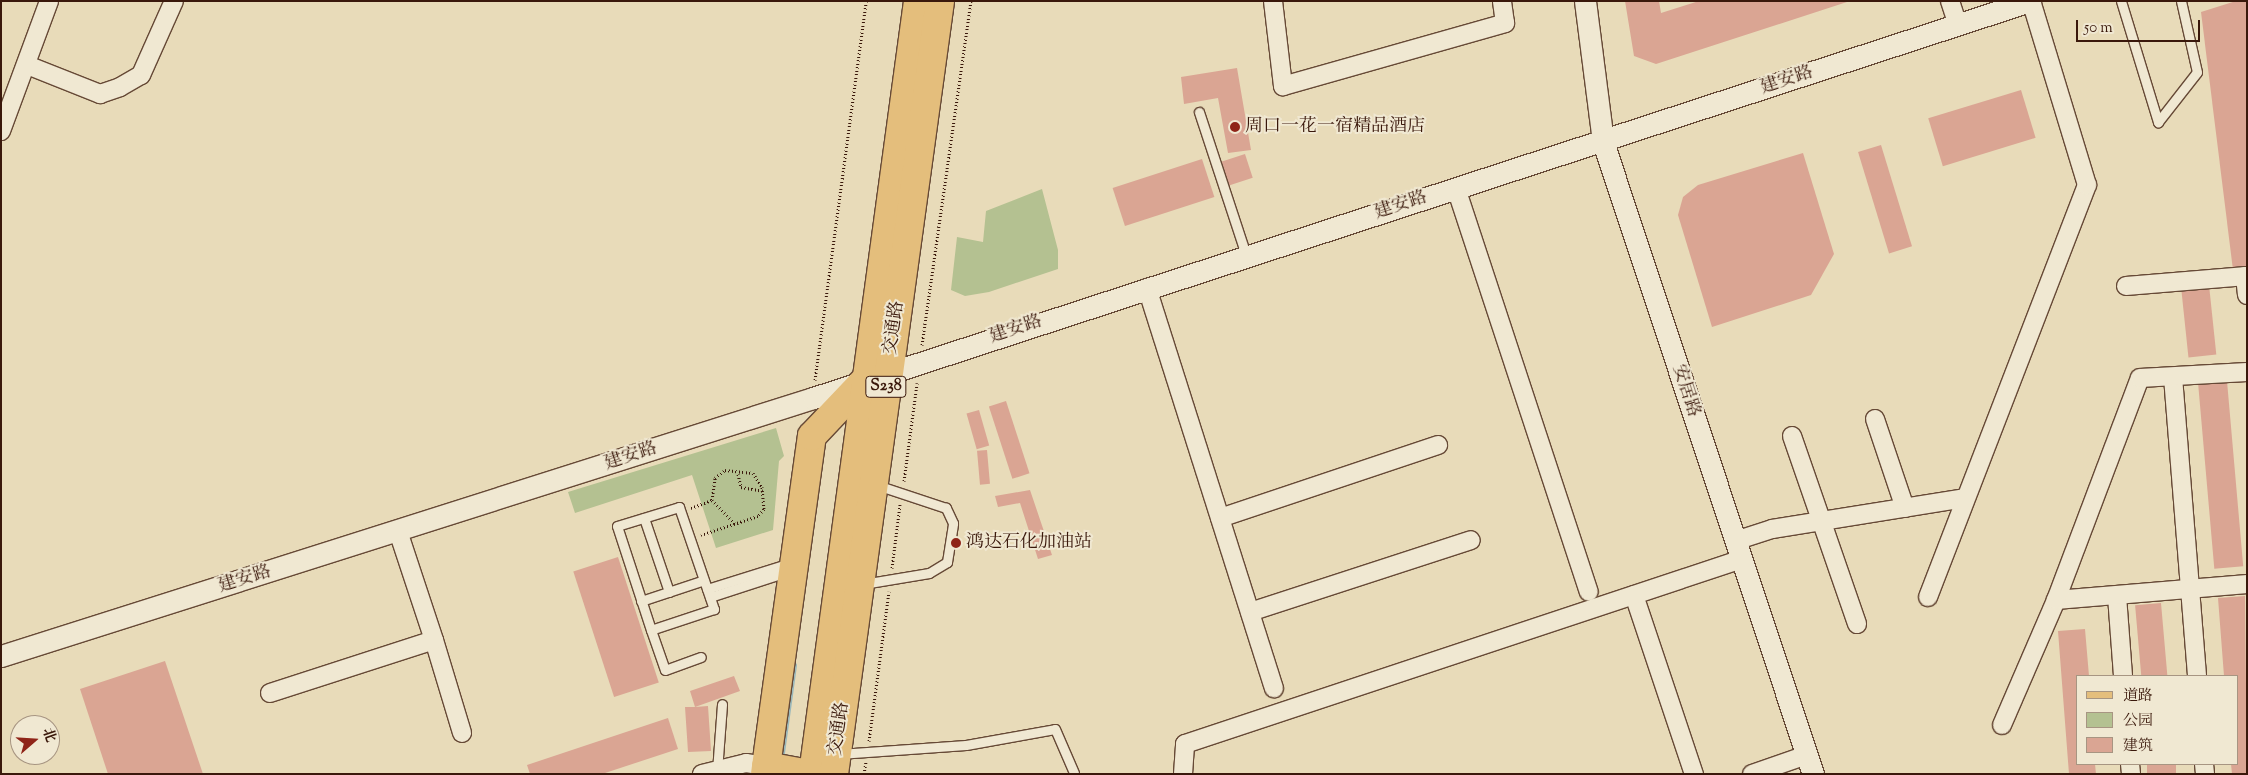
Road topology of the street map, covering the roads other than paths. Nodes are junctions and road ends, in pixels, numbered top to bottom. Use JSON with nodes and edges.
{"nodes":[{"id":1,"x":49,"y":1,"type":"edge"},
{"id":2,"x":174,"y":1,"type":"edge"},
{"id":3,"x":918,"y":1,"type":"edge"},
{"id":4,"x":940,"y":1,"type":"edge"},
{"id":5,"x":1273,"y":1,"type":"edge"},
{"id":6,"x":1502,"y":1,"type":"edge"},
{"id":7,"x":1586,"y":1,"type":"edge"},
{"id":8,"x":1950,"y":1,"type":"edge"},
{"id":9,"x":2030,"y":1,"type":"edge"},
{"id":10,"x":2121,"y":1,"type":"edge"},
{"id":11,"x":2181,"y":1,"type":"edge"},
{"id":12,"x":1958,"y":25,"type":"junction"},
{"id":13,"x":27,"y":65,"type":"junction"},
{"id":14,"x":1199,"y":112,"type":"dead end"},
{"id":15,"x":1,"y":131,"type":"edge"},
{"id":16,"x":1603,"y":142,"type":"junction"},
{"id":17,"x":1456,"y":188,"type":"junction"},
{"id":18,"x":1246,"y":255,"type":"junction"},
{"id":19,"x":2246,"y":276,"type":"edge"},
{"id":20,"x":2126,"y":286,"type":"dead end"},
{"id":21,"x":1147,"y":288,"type":"junction"},
{"id":22,"x":2247,"y":295,"type":"edge"},
{"id":23,"x":2247,"y":372,"type":"edge"},
{"id":24,"x":877,"y":375,"type":"junction"},
{"id":25,"x":2173,"y":377,"type":"junction"},
{"id":26,"x":1875,"y":419,"type":"dead end"},
{"id":27,"x":1792,"y":436,"type":"dead end"},
{"id":28,"x":1438,"y":445,"type":"dead end"},
{"id":29,"x":874,"y":484,"type":"junction"},
{"id":30,"x":1966,"y":498,"type":"junction"},
{"id":31,"x":1905,"y":508,"type":"junction"},
{"id":32,"x":644,"y":518,"type":"junction"},
{"id":33,"x":1220,"y":518,"type":"junction"},
{"id":34,"x":1821,"y":524,"type":"junction"},
{"id":35,"x":398,"y":532,"type":"junction"},
{"id":36,"x":1472,"y":540,"type":"dead end"},
{"id":37,"x":1739,"y":550,"type":"junction"},
{"id":38,"x":794,"y":565,"type":"junction"},
{"id":39,"x":860,"y":584,"type":"junction"},
{"id":40,"x":2247,"y":584,"type":"edge"},
{"id":41,"x":707,"y":589,"type":"junction"},
{"id":42,"x":2189,"y":590,"type":"junction"},
{"id":43,"x":669,"y":592,"type":"junction"},
{"id":44,"x":1589,"y":592,"type":"dead end"},
{"id":45,"x":1634,"y":595,"type":"junction"},
{"id":46,"x":2117,"y":596,"type":"junction"},
{"id":47,"x":1928,"y":597,"type":"dead end"},
{"id":48,"x":2056,"y":600,"type":"junction"},
{"id":49,"x":641,"y":601,"type":"junction"},
{"id":50,"x":1250,"y":612,"type":"junction"},
{"id":51,"x":1857,"y":624,"type":"dead end"},
{"id":52,"x":651,"y":630,"type":"junction"},
{"id":53,"x":434,"y":640,"type":"junction"},
{"id":54,"x":1,"y":656,"type":"edge"},
{"id":55,"x":701,"y":657,"type":"dead end"},
{"id":56,"x":2123,"y":675,"type":"edge"},
{"id":57,"x":2197,"y":675,"type":"edge"},
{"id":58,"x":1274,"y":688,"type":"dead end"},
{"id":59,"x":270,"y":694,"type":"dead end"},
{"id":60,"x":722,"y":704,"type":"dead end"},
{"id":61,"x":2002,"y":725,"type":"dead end"},
{"id":62,"x":462,"y":733,"type":"dead end"},
{"id":63,"x":835,"y":764,"type":"edge"},
{"id":64,"x":1810,"y":765,"type":"edge"},
{"id":65,"x":765,"y":770,"type":"edge"},
{"id":66,"x":710,"y":772,"type":"edge"},
{"id":67,"x":1074,"y":773,"type":"edge"},
{"id":68,"x":811,"y":774,"type":"edge"},
{"id":69,"x":1183,"y":774,"type":"edge"},
{"id":70,"x":1694,"y":774,"type":"edge"},
{"id":71,"x":1752,"y":774,"type":"edge"}],
"edges":[{"from":1,"to":13,"type":"street"},
{"from":2,"to":13,"type":"street"},
{"from":3,"to":24,"type":"main road","name":"交通路","number":"S238"},
{"from":4,"to":24,"type":"main road","name":"交通路","number":"S238"},
{"from":5,"to":6,"type":"street"},
{"from":7,"to":16,"type":"street","name":"安居路"},
{"from":8,"to":12,"type":"street"},
{"from":9,"to":12,"type":"street","name":"建安路"},
{"from":9,"to":30,"type":"street"},
{"from":10,"to":11,"type":"lane"},
{"from":12,"to":16,"type":"street","name":"建安路"},
{"from":13,"to":15,"type":"street"},
{"from":14,"to":18,"type":"lane"},
{"from":16,"to":17,"type":"street","name":"建安路"},
{"from":16,"to":37,"type":"street","name":"安居路"},
{"from":17,"to":18,"type":"street","name":"建安路"},
{"from":17,"to":44,"type":"street"},
{"from":18,"to":21,"type":"street","name":"建安路"},
{"from":19,"to":20,"type":"street"},
{"from":19,"to":22,"type":"street"},
{"from":21,"to":24,"type":"street","name":"建安路"},
{"from":21,"to":33,"type":"street"},
{"from":23,"to":25,"type":"street"},
{"from":24,"to":29,"type":"main road","name":"交通路","number":"S238"},
{"from":24,"to":35,"type":"street","name":"建安路"},
{"from":24,"to":38,"type":"main road"},
{"from":24,"to":68,"type":"main road","name":"交通路","number":"S238"},
{"from":25,"to":42,"type":"street"},
{"from":25,"to":48,"type":"street"},
{"from":26,"to":31,"type":"street"},
{"from":27,"to":34,"type":"street"},
{"from":28,"to":33,"type":"street"},
{"from":29,"to":39,"type":"main road","name":"交通路","number":"S238"},
{"from":29,"to":39,"type":"lane"},
{"from":30,"to":31,"type":"street"},
{"from":30,"to":47,"type":"street"},
{"from":31,"to":34,"type":"street"},
{"from":32,"to":41,"type":"lane"},
{"from":32,"to":43,"type":"lane"},
{"from":32,"to":49,"type":"lane"},
{"from":33,"to":50,"type":"street"},
{"from":34,"to":37,"type":"street"},
{"from":34,"to":51,"type":"street"},
{"from":35,"to":53,"type":"street"},
{"from":35,"to":54,"type":"street","name":"建安路"},
{"from":36,"to":50,"type":"street"},
{"from":37,"to":45,"type":"street"},
{"from":37,"to":64,"type":"street","name":"安居路"},
{"from":38,"to":41,"type":"lane"},
{"from":38,"to":65,"type":"main road"},
{"from":39,"to":63,"type":"main road","name":"交通路","number":"S238"},
{"from":40,"to":42,"type":"street"},
{"from":41,"to":43,"type":"lane"},
{"from":41,"to":52,"type":"lane"},
{"from":42,"to":46,"type":"street"},
{"from":42,"to":57,"type":"street"},
{"from":43,"to":49,"type":"lane"},
{"from":45,"to":69,"type":"street"},
{"from":45,"to":70,"type":"street"},
{"from":46,"to":48,"type":"street"},
{"from":46,"to":56,"type":"street"},
{"from":48,"to":61,"type":"street"},
{"from":49,"to":52,"type":"lane"},
{"from":50,"to":58,"type":"street"},
{"from":52,"to":55,"type":"lane"},
{"from":53,"to":59,"type":"street"},
{"from":53,"to":62,"type":"street"},
{"from":60,"to":66,"type":"lane"},
{"from":63,"to":67,"type":"lane"},
{"from":64,"to":71,"type":"street"},
{"from":65,"to":66,"type":"street"},
{"from":65,"to":68,"type":"main road"}]}
